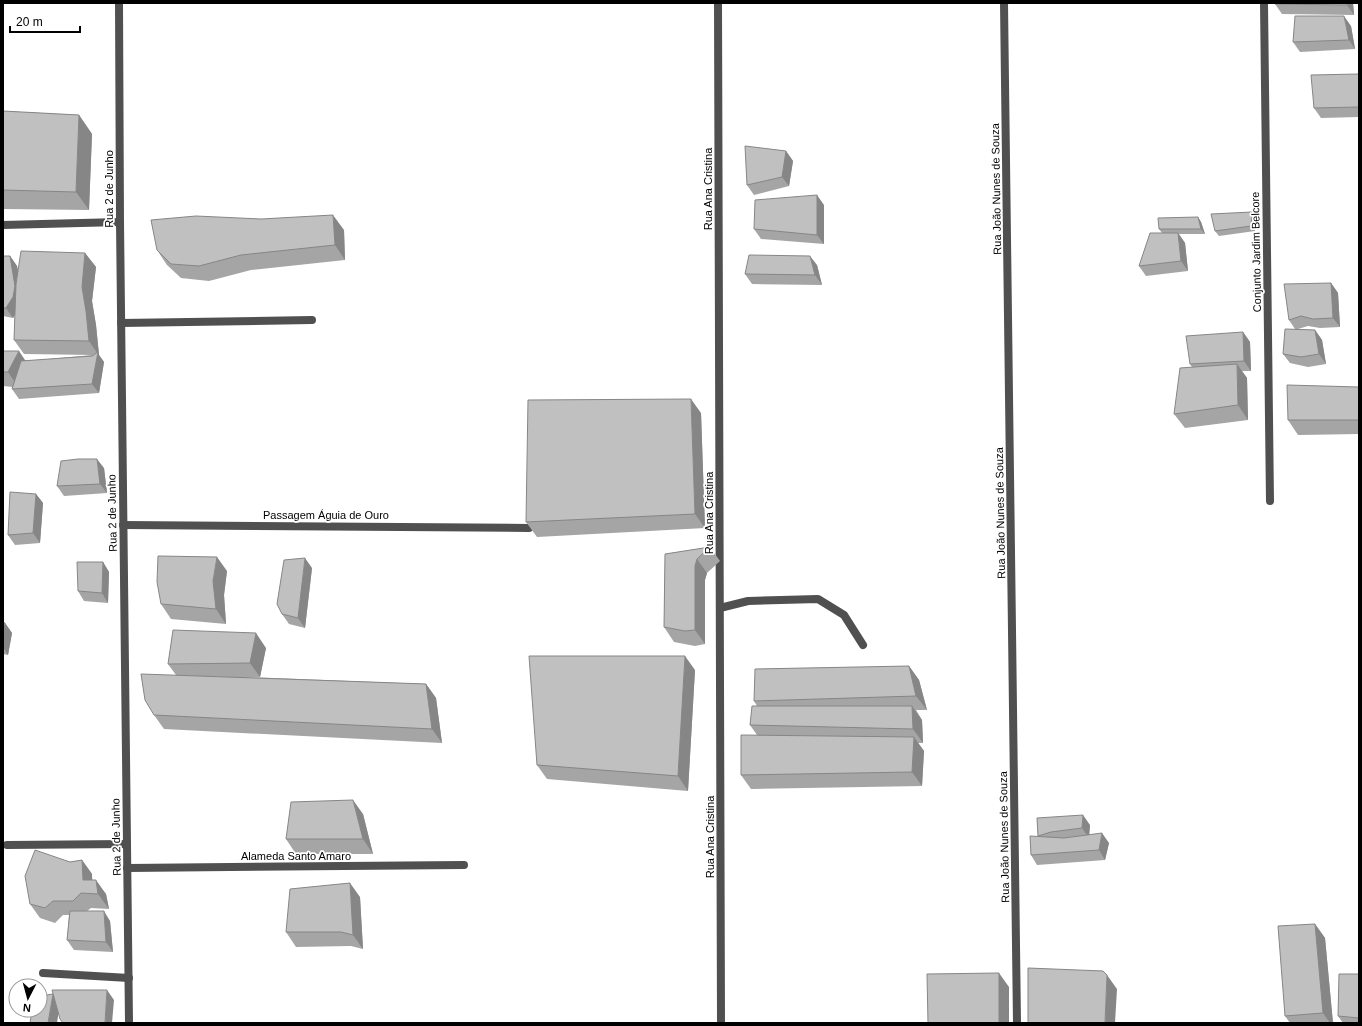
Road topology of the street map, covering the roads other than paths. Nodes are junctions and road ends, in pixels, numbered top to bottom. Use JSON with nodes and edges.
{"nodes":[{"id":1,"x":119,"y":3,"type":"edge"},
{"id":2,"x":718,"y":3,"type":"edge"},
{"id":3,"x":1004,"y":3,"type":"edge"},
{"id":4,"x":1264,"y":3,"type":"edge"},
{"id":5,"x":120,"y":222,"type":"junction"},
{"id":6,"x":3,"y":225,"type":"edge"},
{"id":7,"x":312,"y":320,"type":"dead end"},
{"id":8,"x":121,"y":323,"type":"junction"},
{"id":9,"x":1270,"y":501,"type":"dead end"},
{"id":10,"x":123,"y":525,"type":"junction"},
{"id":11,"x":529,"y":528,"type":"edge"},
{"id":12,"x":720,"y":608,"type":"junction"},
{"id":13,"x":863,"y":645,"type":"dead end"},
{"id":14,"x":127,"y":844,"type":"junction"},
{"id":15,"x":7,"y":846,"type":"dead end"},
{"id":16,"x":464,"y":865,"type":"dead end"},
{"id":17,"x":127,"y":868,"type":"junction"},
{"id":18,"x":43,"y":973,"type":"dead end"},
{"id":19,"x":129,"y":978,"type":"junction"},
{"id":20,"x":129,"y":1023,"type":"edge"},
{"id":21,"x":721,"y":1023,"type":"edge"},
{"id":22,"x":1017,"y":1023,"type":"edge"}],
"edges":[{"from":1,"to":5,"type":"street","name":"Rua 2 de Junho"},
{"from":2,"to":12,"type":"street","name":"Rua Ana Cristina"},
{"from":3,"to":22,"type":"street","name":"Rua João Nunes de Souza"},
{"from":4,"to":9,"type":"street","name":"Conjunto Jardim Belcore"},
{"from":5,"to":6,"type":"street"},
{"from":5,"to":8,"type":"street","name":"Rua 2 de Junho"},
{"from":7,"to":8,"type":"street"},
{"from":8,"to":10,"type":"street","name":"Rua 2 de Junho"},
{"from":10,"to":11,"type":"street","name":"Passagem Águia de Ouro"},
{"from":10,"to":14,"type":"street","name":"Rua 2 de Junho"},
{"from":12,"to":13,"type":"street"},
{"from":12,"to":21,"type":"street","name":"Rua Ana Cristina"},
{"from":14,"to":15,"type":"street"},
{"from":14,"to":17,"type":"street","name":"Rua 2 de Junho"},
{"from":16,"to":17,"type":"street","name":"Alameda Santo Amaro"},
{"from":17,"to":19,"type":"street","name":"Rua 2 de Junho"},
{"from":18,"to":19,"type":"street"},
{"from":19,"to":20,"type":"street","name":"Rua 2 de Junho"}]}
